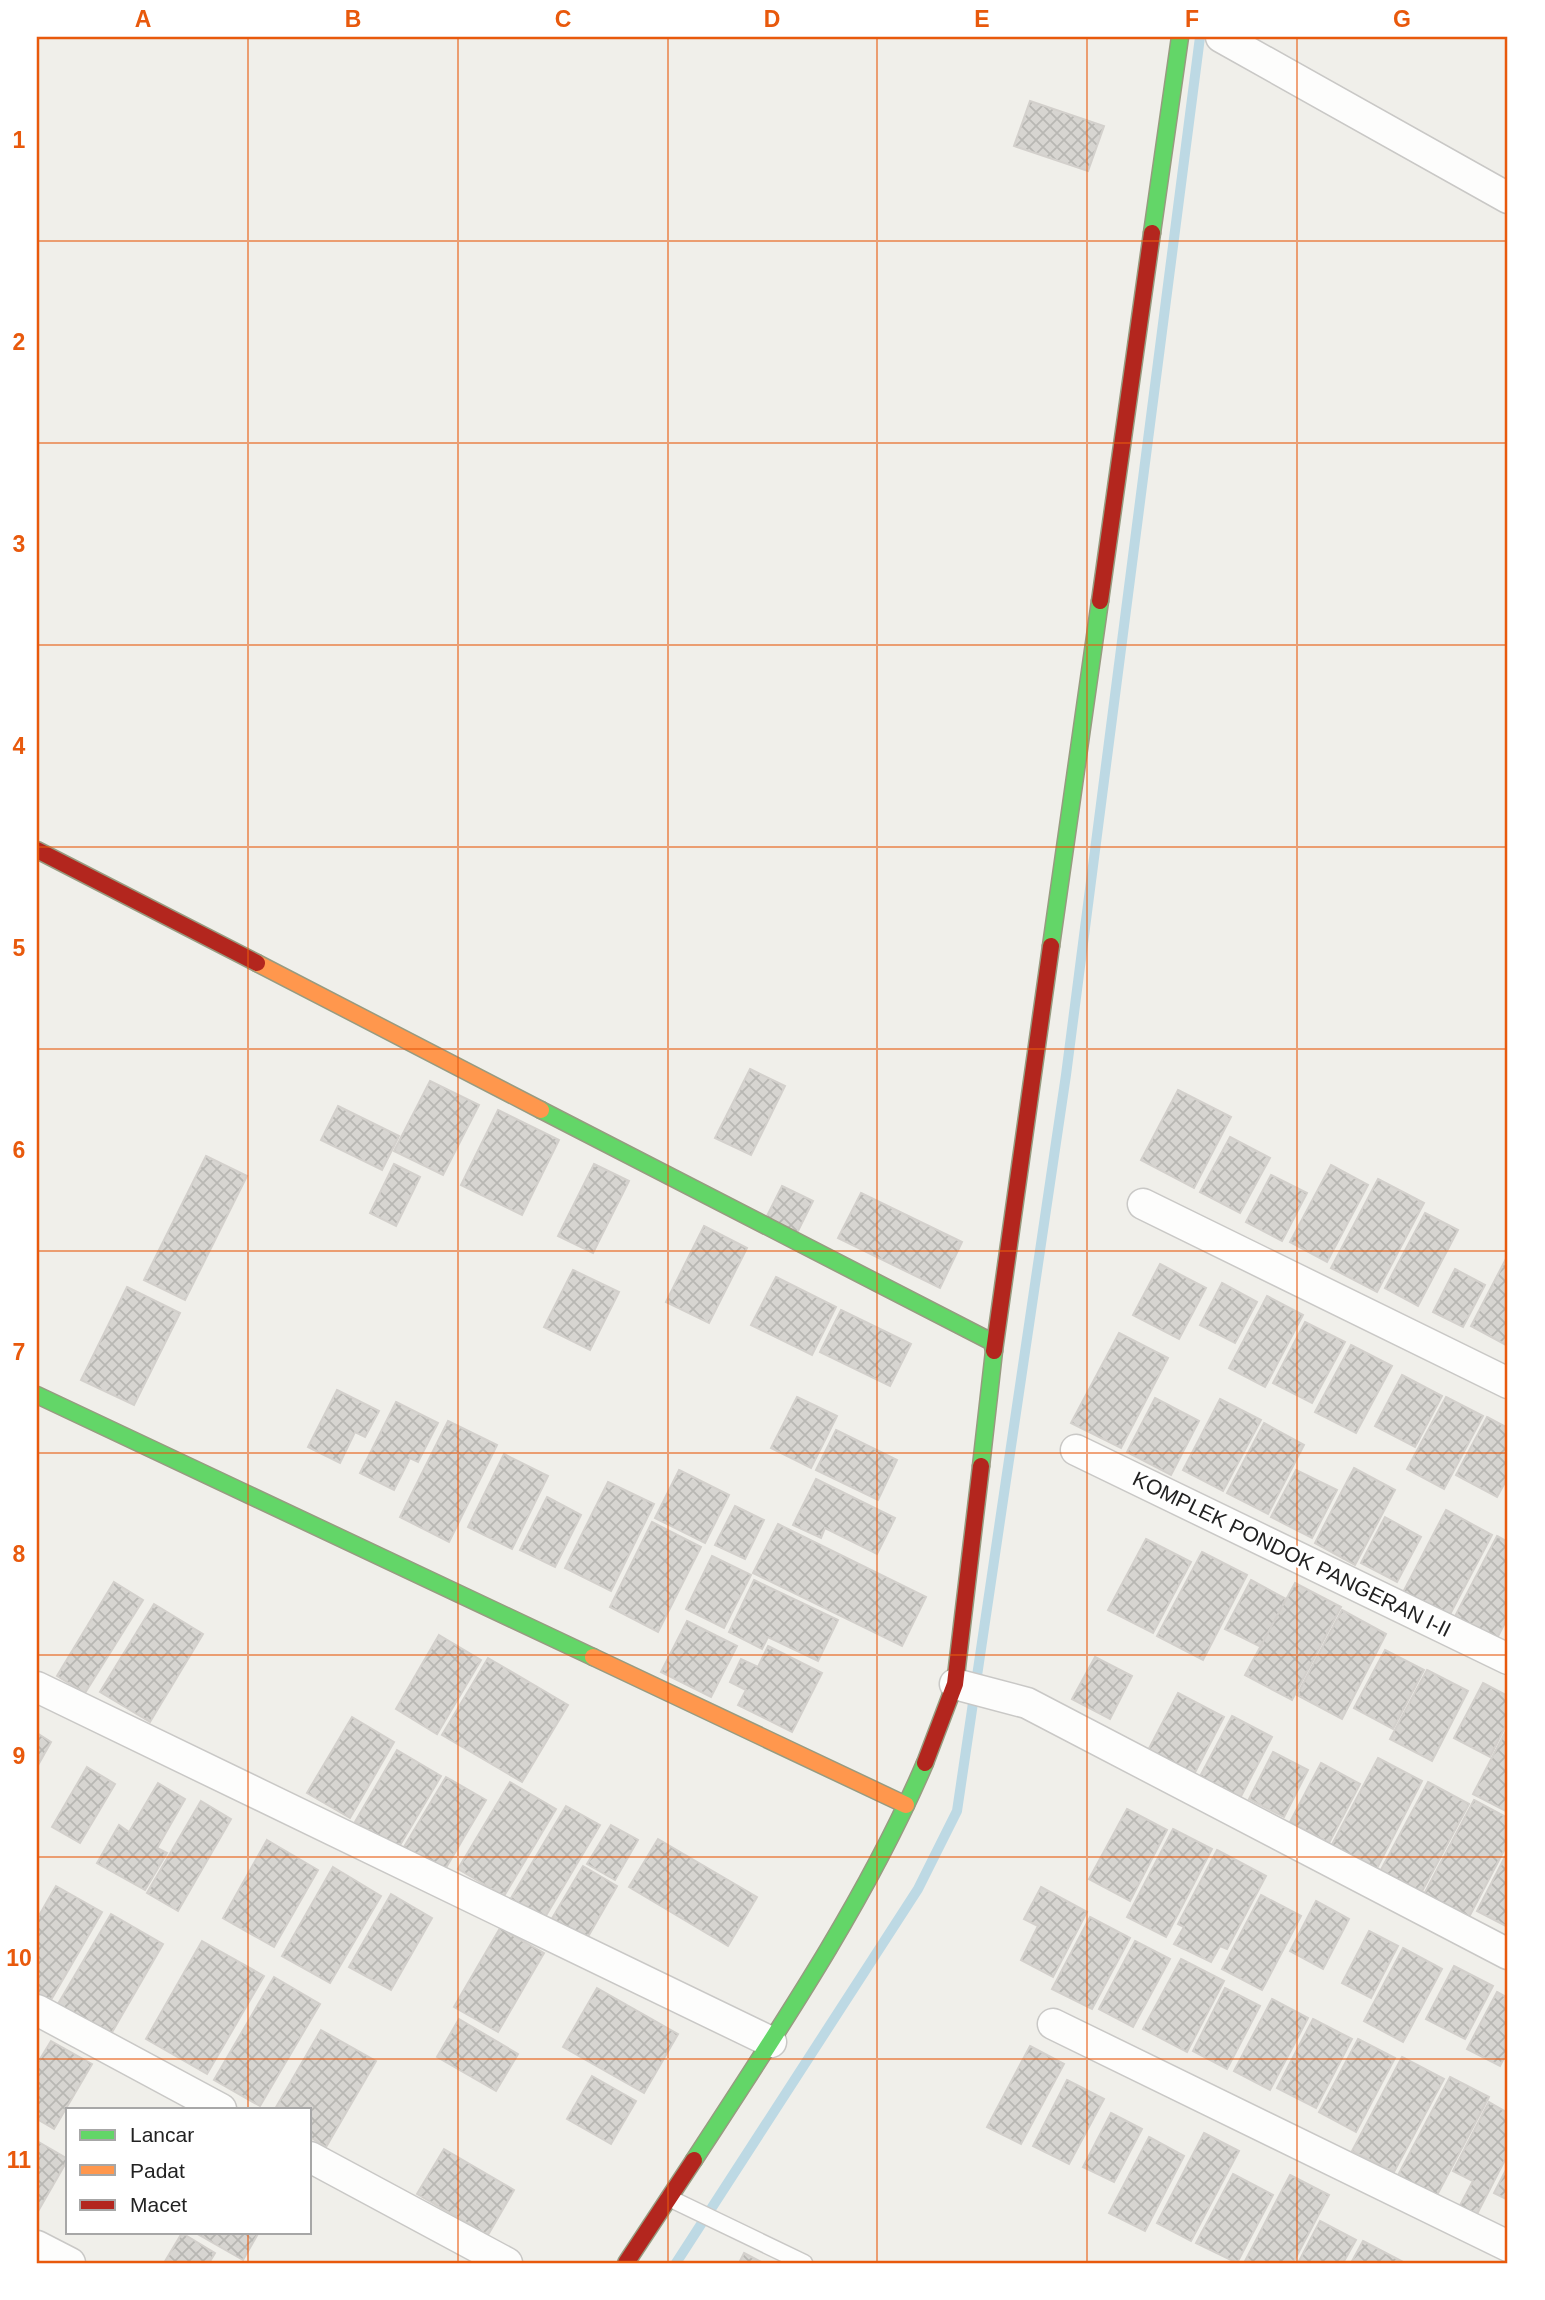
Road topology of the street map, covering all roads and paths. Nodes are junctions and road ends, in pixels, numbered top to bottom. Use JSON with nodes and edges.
{"nodes":[{"id":1,"x":1180,"y":37,"type":"edge"},
{"id":2,"x":1222,"y":37,"type":"edge"},
{"id":3,"x":1508,"y":198,"type":"edge"},
{"id":4,"x":37,"y":850,"type":"edge"},
{"id":5,"x":1143,"y":1204,"type":"dead end"},
{"id":6,"x":994,"y":1351,"type":"junction"},
{"id":7,"x":1508,"y":1383,"type":"edge"},
{"id":8,"x":37,"y":1395,"type":"edge"},
{"id":9,"x":1076,"y":1450,"type":"dead end"},
{"id":10,"x":1508,"y":1659,"type":"edge"},
{"id":11,"x":961,"y":1685,"type":"junction"},
{"id":12,"x":37,"y":1686,"type":"edge"},
{"id":13,"x":906,"y":1805,"type":"junction"},
{"id":14,"x":1508,"y":1954,"type":"edge"},
{"id":15,"x":37,"y":2010,"type":"edge"},
{"id":16,"x":1053,"y":2024,"type":"dead end"},
{"id":17,"x":771,"y":2042,"type":"junction"},
{"id":18,"x":219,"y":2108,"type":"edge"},
{"id":19,"x":312,"y":2158,"type":"edge"},
{"id":20,"x":676,"y":2201,"type":"junction"},
{"id":21,"x":37,"y":2246,"type":"edge"},
{"id":22,"x":1508,"y":2246,"type":"edge"},
{"id":23,"x":70,"y":2263,"type":"edge"},
{"id":24,"x":507,"y":2263,"type":"edge"},
{"id":25,"x":626,"y":2263,"type":"edge"},
{"id":26,"x":804,"y":2263,"type":"edge"}],
"edges":[{"from":1,"to":6,"type":"street"},
{"from":2,"to":3,"type":"street"},
{"from":4,"to":6,"type":"street"},
{"from":5,"to":7,"type":"street"},
{"from":6,"to":11,"type":"street"},
{"from":8,"to":13,"type":"street"},
{"from":9,"to":10,"type":"street","name":"KOMPLEK PONDOK PANGERAN I-II"},
{"from":11,"to":13,"type":"street"},
{"from":11,"to":14,"type":"street"},
{"from":12,"to":17,"type":"street"},
{"from":13,"to":17,"type":"street"},
{"from":15,"to":18,"type":"street"},
{"from":16,"to":22,"type":"street"},
{"from":17,"to":20,"type":"street"},
{"from":19,"to":24,"type":"street"},
{"from":20,"to":25,"type":"street"},
{"from":20,"to":26,"type":"lane"},
{"from":21,"to":23,"type":"street"}]}
